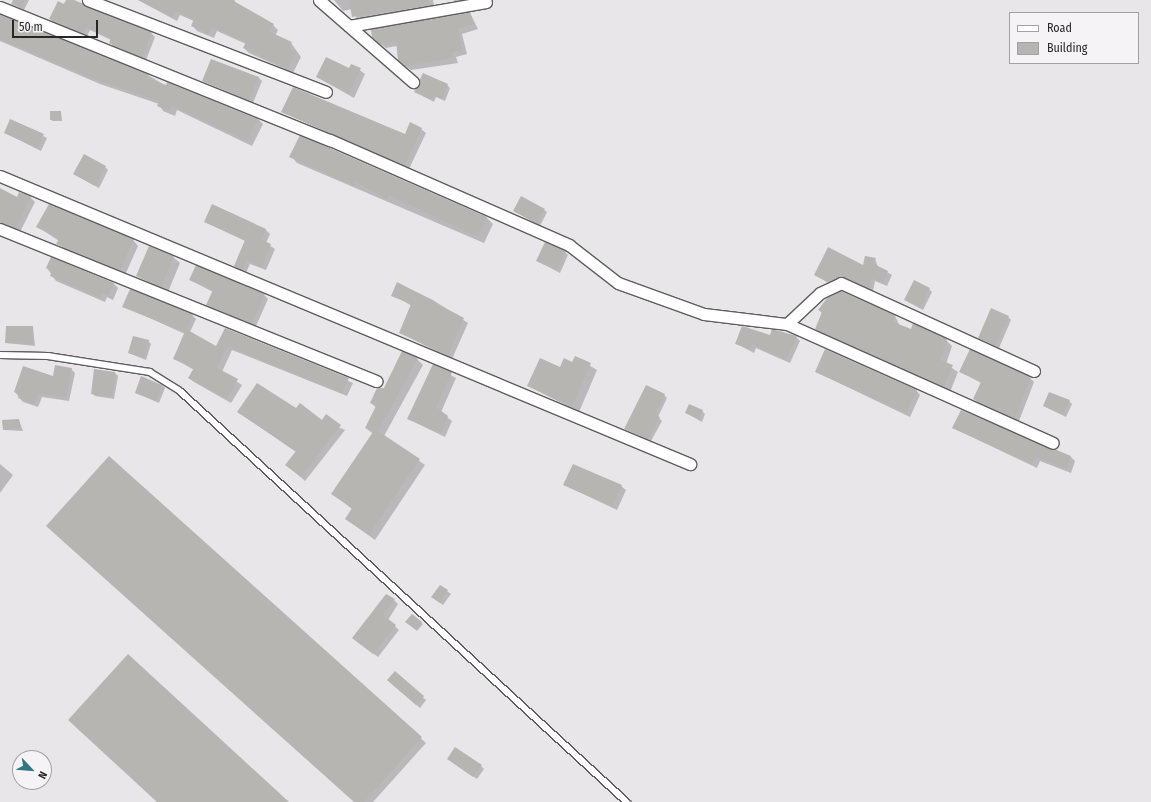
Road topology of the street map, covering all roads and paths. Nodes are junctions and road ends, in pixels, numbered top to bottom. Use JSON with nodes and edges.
{"nodes":[{"id":1,"x":88,"y":0,"type":"edge"},
{"id":2,"x":319,"y":0,"type":"edge"},
{"id":3,"x":486,"y":2,"type":"dead end"},
{"id":4,"x":0,"y":7,"type":"edge"},
{"id":5,"x":349,"y":26,"type":"junction"},
{"id":6,"x":413,"y":82,"type":"dead end"},
{"id":7,"x":326,"y":92,"type":"dead end"},
{"id":8,"x":0,"y":176,"type":"edge"},
{"id":9,"x":0,"y":229,"type":"edge"},
{"id":10,"x":787,"y":324,"type":"junction"},
{"id":11,"x":0,"y":355,"type":"edge"},
{"id":12,"x":1034,"y":371,"type":"dead end"},
{"id":13,"x":376,"y":381,"type":"dead end"},
{"id":14,"x":1053,"y":443,"type":"dead end"},
{"id":15,"x":690,"y":464,"type":"dead end"},
{"id":16,"x":627,"y":802,"type":"edge"}],
"edges":[{"from":1,"to":7,"type":"street"},
{"from":2,"to":5,"type":"street"},
{"from":3,"to":5,"type":"street"},
{"from":4,"to":10,"type":"street"},
{"from":5,"to":6,"type":"street"},
{"from":8,"to":15,"type":"street"},
{"from":9,"to":13,"type":"street"},
{"from":10,"to":12,"type":"street"},
{"from":10,"to":14,"type":"street"},
{"from":11,"to":16,"type":"lane"}]}
